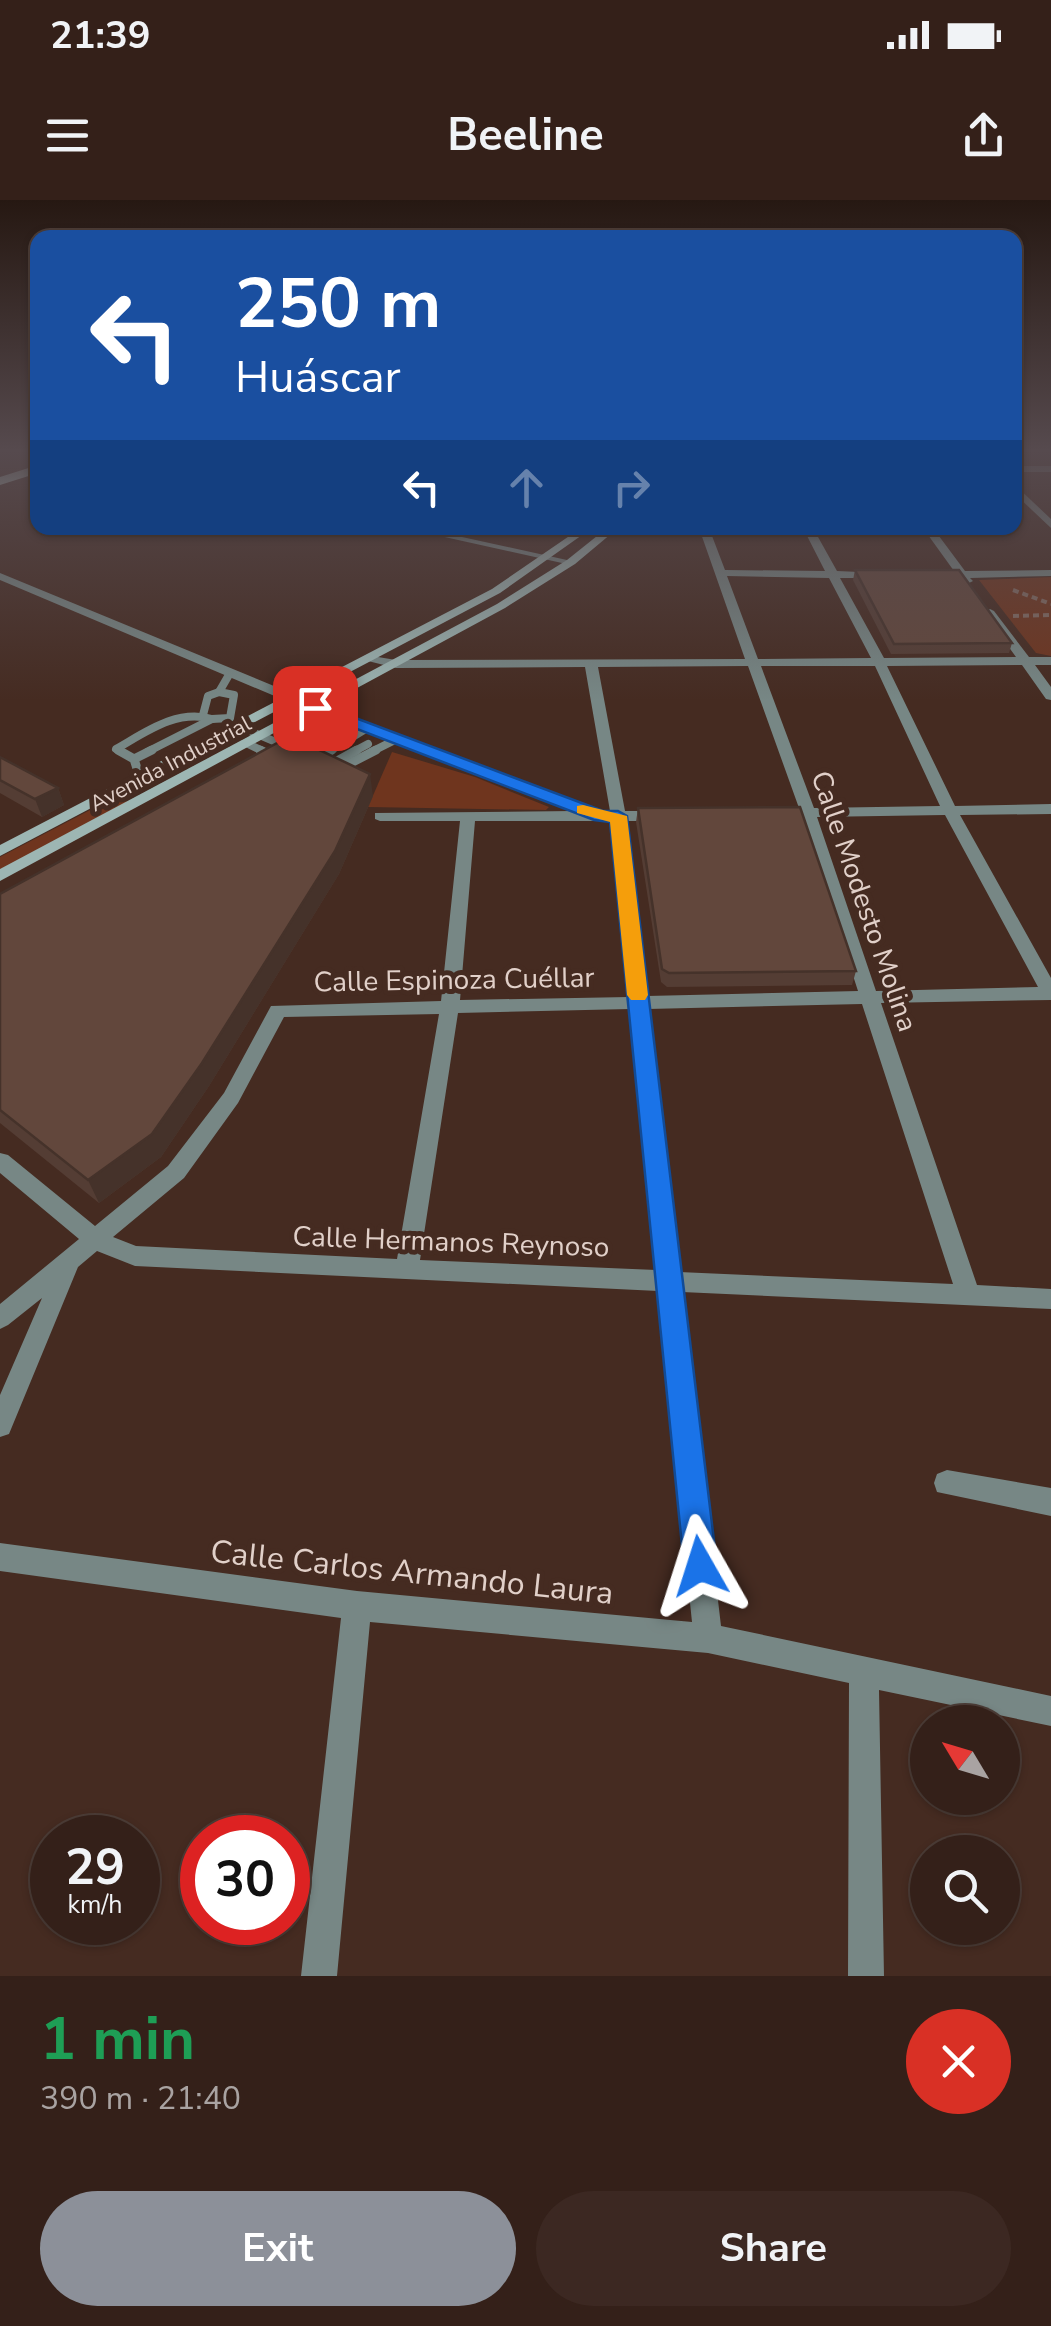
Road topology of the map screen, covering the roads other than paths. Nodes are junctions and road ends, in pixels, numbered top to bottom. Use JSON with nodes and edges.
{"nodes":[{"id":1,"x":443,"y":535,"type":"edge"},
{"id":2,"x":578,"y":535,"type":"edge"},
{"id":3,"x":604,"y":535,"type":"edge"},
{"id":4,"x":706,"y":535,"type":"edge"},
{"id":5,"x":812,"y":535,"type":"edge"},
{"id":6,"x":933,"y":535,"type":"edge"},
{"id":7,"x":548,"y":557,"type":"junction"},
{"id":8,"x":570,"y":562,"type":"junction"},
{"id":9,"x":720,"y":573,"type":"junction"},
{"id":10,"x":1051,"y":573,"type":"edge"},
{"id":11,"x":833,"y":575,"type":"junction"},
{"id":12,"x":888,"y":575,"type":"edge"},
{"id":13,"x":926,"y":575,"type":"edge"},
{"id":14,"x":963,"y":575,"type":"junction"},
{"id":15,"x":0,"y":576,"type":"edge"},
{"id":16,"x":973,"y":589,"type":"edge"},
{"id":17,"x":984,"y":604,"type":"edge"},
{"id":18,"x":426,"y":628,"type":"junction"},
{"id":19,"x":448,"y":636,"type":"junction"},
{"id":20,"x":366,"y":659,"type":"junction"},
{"id":21,"x":1026,"y":660,"type":"junction"},
{"id":22,"x":879,"y":661,"type":"junction"},
{"id":23,"x":1051,"y":661,"type":"edge"},
{"id":24,"x":751,"y":662,"type":"junction"},
{"id":25,"x":396,"y":664,"type":"junction"},
{"id":26,"x":591,"y":664,"type":"junction"},
{"id":27,"x":230,"y":672,"type":"junction"},
{"id":28,"x":219,"y":692,"type":"junction"},
{"id":29,"x":1051,"y":696,"type":"edge"},
{"id":30,"x":292,"y":698,"type":"junction"},
{"id":31,"x":315,"y":708,"type":"junction"},
{"id":32,"x":208,"y":717,"type":"junction"},
{"id":33,"x":238,"y":726,"type":"junction"},
{"id":34,"x":367,"y":739,"type":"junction"},
{"id":35,"x":397,"y":739,"type":"junction"},
{"id":36,"x":254,"y":740,"type":"junction"},
{"id":37,"x":134,"y":759,"type":"junction"},
{"id":38,"x":317,"y":760,"type":"junction"},
{"id":39,"x":256,"y":768,"type":"edge"},
{"id":40,"x":134,"y":781,"type":"junction"},
{"id":41,"x":146,"y":803,"type":"junction"},
{"id":42,"x":1051,"y":809,"type":"edge"},
{"id":43,"x":949,"y":810,"type":"junction"},
{"id":44,"x":789,"y":813,"type":"edge"},
{"id":45,"x":808,"y":813,"type":"junction"},
{"id":46,"x":675,"y":815,"type":"edge"},
{"id":47,"x":380,"y":816,"type":"dead end"},
{"id":48,"x":468,"y":816,"type":"junction"},
{"id":49,"x":609,"y":816,"type":"junction"},
{"id":50,"x":0,"y":850,"type":"edge"},
{"id":51,"x":0,"y":876,"type":"edge"},
{"id":52,"x":1051,"y":993,"type":"edge"},
{"id":53,"x":869,"y":998,"type":"junction"},
{"id":54,"x":639,"y":1003,"type":"junction"},
{"id":55,"x":450,"y":1005,"type":"junction"},
{"id":56,"x":0,"y":1161,"type":"edge"},
{"id":57,"x":96,"y":1240,"type":"junction"},
{"id":58,"x":68,"y":1262,"type":"junction"},
{"id":59,"x":407,"y":1270,"type":"junction"},
{"id":60,"x":671,"y":1280,"type":"junction"},
{"id":61,"x":968,"y":1293,"type":"junction"},
{"id":62,"x":1051,"y":1299,"type":"edge"},
{"id":63,"x":0,"y":1318,"type":"edge"},
{"id":64,"x":0,"y":1424,"type":"edge"},
{"id":65,"x":948,"y":1484,"type":"dead end"},
{"id":66,"x":1051,"y":1502,"type":"edge"},
{"id":67,"x":0,"y":1558,"type":"edge"},
{"id":68,"x":357,"y":1606,"type":"junction"},
{"id":69,"x":708,"y":1638,"type":"junction"},
{"id":70,"x":864,"y":1674,"type":"junction"},
{"id":71,"x":1051,"y":1711,"type":"edge"},
{"id":72,"x":319,"y":1976,"type":"edge"},
{"id":73,"x":866,"y":1976,"type":"edge"}],
"edges":[{"from":1,"to":7,"type":"street"},
{"from":2,"to":7,"type":"main road","name":"Avenida Industrial"},
{"from":3,"to":8,"type":"main road","name":"Avenida Industrial"},
{"from":4,"to":9,"type":"street","name":"Calle Modesto Molina"},
{"from":5,"to":11,"type":"street"},
{"from":6,"to":14,"type":"street"},
{"from":7,"to":8,"type":"street"},
{"from":7,"to":18,"type":"main road","name":"Avenida Industrial"},
{"from":8,"to":19,"type":"main road","name":"Avenida Industrial"},
{"from":9,"to":11,"type":"street"},
{"from":9,"to":24,"type":"street","name":"Calle Modesto Molina"},
{"from":10,"to":14,"type":"street"},
{"from":11,"to":12,"type":"street"},
{"from":11,"to":22,"type":"street"},
{"from":13,"to":14,"type":"street"},
{"from":14,"to":16,"type":"street"},
{"from":15,"to":27,"type":"street"},
{"from":17,"to":21,"type":"street"},
{"from":18,"to":19,"type":"main road"},
{"from":18,"to":20,"type":"main road","name":"Avenida Industrial"},
{"from":19,"to":25,"type":"main road","name":"Avenida Industrial"},
{"from":20,"to":25,"type":"street"},
{"from":20,"to":30,"type":"main road","name":"Avenida Industrial"},
{"from":21,"to":22,"type":"street"},
{"from":21,"to":23,"type":"street"},
{"from":21,"to":29,"type":"street"},
{"from":22,"to":24,"type":"street"},
{"from":22,"to":43,"type":"street"},
{"from":24,"to":26,"type":"street"},
{"from":24,"to":45,"type":"street","name":"Calle Modesto Molina"},
{"from":25,"to":26,"type":"street"},
{"from":25,"to":31,"type":"main road","name":"Avenida Industrial"},
{"from":26,"to":49,"type":"street"},
{"from":27,"to":28,"type":"lane"},
{"from":27,"to":30,"type":"street"},
{"from":28,"to":32,"type":"lane"},
{"from":28,"to":32,"type":"lane"},
{"from":30,"to":31,"type":"street"},
{"from":30,"to":33,"type":"main road","name":"Avenida Industrial"},
{"from":31,"to":34,"type":"street"},
{"from":31,"to":36,"type":"main road","name":"Avenida Industrial"},
{"from":32,"to":37,"type":"lane"},
{"from":32,"to":37,"type":"lane"},
{"from":33,"to":36,"type":"lane"},
{"from":33,"to":40,"type":"main road","name":"Avenida Industrial"},
{"from":34,"to":35,"type":"street"},
{"from":34,"to":35,"type":"lane"},
{"from":34,"to":38,"type":"lane"},
{"from":34,"to":38,"type":"lane"},
{"from":35,"to":49,"type":"street"},
{"from":36,"to":38,"type":"lane"},
{"from":36,"to":39,"type":"lane"},
{"from":36,"to":41,"type":"main road","name":"Avenida Industrial"},
{"from":37,"to":40,"type":"lane"},
{"from":40,"to":41,"type":"main road"},
{"from":40,"to":50,"type":"main road","name":"Avenida Industrial"},
{"from":41,"to":51,"type":"main road","name":"Avenida Industrial"},
{"from":42,"to":43,"type":"street"},
{"from":43,"to":45,"type":"street"},
{"from":43,"to":52,"type":"street"},
{"from":44,"to":45,"type":"street"},
{"from":45,"to":53,"type":"street","name":"Calle Modesto Molina"},
{"from":46,"to":49,"type":"street"},
{"from":47,"to":48,"type":"street"},
{"from":48,"to":49,"type":"street"},
{"from":48,"to":55,"type":"street"},
{"from":49,"to":54,"type":"street"},
{"from":52,"to":53,"type":"street","name":"Calle Espinoza Cuéllar"},
{"from":53,"to":54,"type":"street","name":"Calle Espinoza Cuéllar"},
{"from":53,"to":61,"type":"street","name":"Calle Modesto Molina"},
{"from":54,"to":55,"type":"street","name":"Calle Espinoza Cuéllar"},
{"from":54,"to":60,"type":"street"},
{"from":55,"to":57,"type":"street","name":"Calle Espinoza Cuéllar"},
{"from":55,"to":59,"type":"street"},
{"from":56,"to":57,"type":"street","name":"Calle Hermanos Reynoso"},
{"from":57,"to":58,"type":"street"},
{"from":57,"to":59,"type":"street","name":"Calle Hermanos Reynoso"},
{"from":58,"to":63,"type":"street"},
{"from":58,"to":64,"type":"street"},
{"from":59,"to":60,"type":"street","name":"Calle Hermanos Reynoso"},
{"from":60,"to":61,"type":"street","name":"Calle Hermanos Reynoso"},
{"from":60,"to":69,"type":"street"},
{"from":61,"to":62,"type":"street","name":"Calle Hermanos Reynoso"},
{"from":65,"to":66,"type":"street"},
{"from":67,"to":68,"type":"street","name":"Calle Carlos Armando Laura"},
{"from":68,"to":69,"type":"street","name":"Calle Carlos Armando Laura"},
{"from":68,"to":72,"type":"street"},
{"from":69,"to":70,"type":"street","name":"Calle Carlos Armando Laura"},
{"from":70,"to":71,"type":"street","name":"Calle Carlos Armando Laura"},
{"from":70,"to":73,"type":"street"}]}
